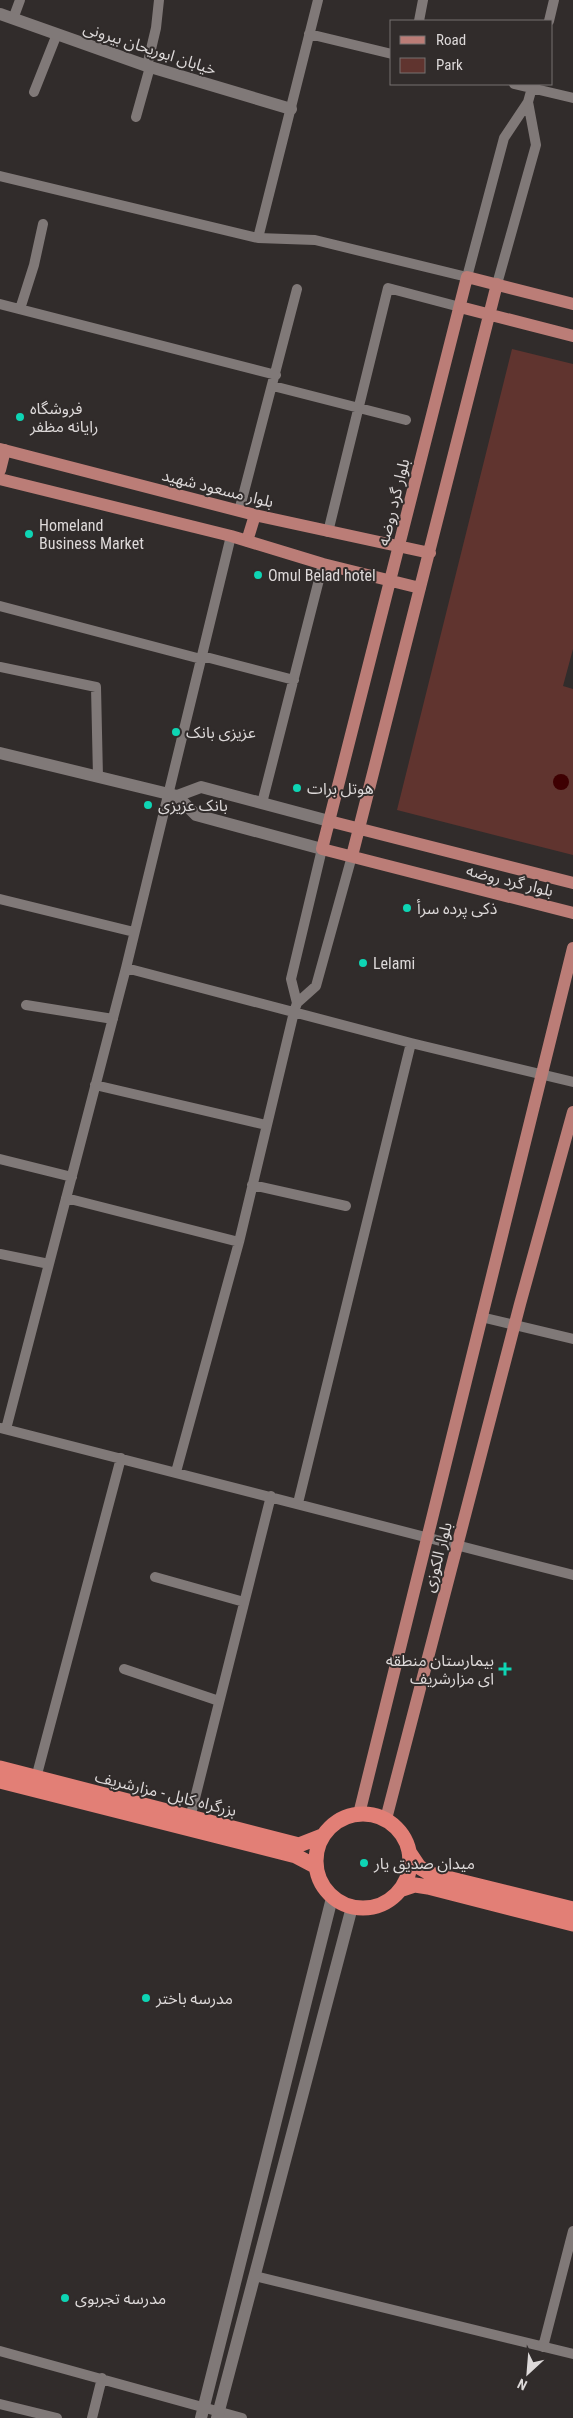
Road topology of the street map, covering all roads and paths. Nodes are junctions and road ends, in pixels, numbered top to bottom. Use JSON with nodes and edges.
{"nodes":[{"id":1,"x":20,"y":0,"type":"edge"},
{"id":2,"x":159,"y":0,"type":"edge"},
{"id":3,"x":318,"y":0,"type":"edge"},
{"id":4,"x":423,"y":0,"type":"edge"},
{"id":5,"x":554,"y":0,"type":"edge"},
{"id":6,"x":0,"y":14,"type":"edge"},
{"id":7,"x":13,"y":19,"type":"junction"},
{"id":8,"x":419,"y":20,"type":"edge"},
{"id":9,"x":549,"y":20,"type":"edge"},
{"id":10,"x":57,"y":34,"type":"junction"},
{"id":11,"x":310,"y":34,"type":"junction"},
{"id":12,"x":390,"y":54,"type":"edge"},
{"id":13,"x":148,"y":66,"type":"junction"},
{"id":14,"x":532,"y":86,"type":"edge"},
{"id":15,"x":34,"y":92,"type":"dead end"},
{"id":16,"x":573,"y":98,"type":"edge"},
{"id":17,"x":528,"y":102,"type":"junction"},
{"id":18,"x":291,"y":109,"type":"junction"},
{"id":19,"x":136,"y":116,"type":"dead end"},
{"id":20,"x":0,"y":176,"type":"edge"},
{"id":21,"x":43,"y":224,"type":"dead end"},
{"id":22,"x":258,"y":238,"type":"junction"},
{"id":23,"x":468,"y":277,"type":"junction"},
{"id":24,"x":497,"y":284,"type":"junction"},
{"id":25,"x":297,"y":289,"type":"dead end"},
{"id":26,"x":0,"y":304,"type":"edge"},
{"id":27,"x":573,"y":304,"type":"edge"},
{"id":28,"x":460,"y":307,"type":"junction"},
{"id":29,"x":20,"y":309,"type":"junction"},
{"id":30,"x":490,"y":315,"type":"junction"},
{"id":31,"x":573,"y":336,"type":"edge"},
{"id":32,"x":276,"y":375,"type":"junction"},
{"id":33,"x":273,"y":386,"type":"junction"},
{"id":34,"x":358,"y":408,"type":"junction"},
{"id":35,"x":406,"y":420,"type":"dead end"},
{"id":36,"x":2,"y":450,"type":"edge"},
{"id":37,"x":0,"y":470,"type":"edge"},
{"id":38,"x":0,"y":479,"type":"edge"},
{"id":39,"x":239,"y":510,"type":"junction"},
{"id":40,"x":255,"y":515,"type":"junction"},
{"id":41,"x":328,"y":532,"type":"junction"},
{"id":42,"x":231,"y":536,"type":"junction"},
{"id":43,"x":247,"y":541,"type":"junction"},
{"id":44,"x":399,"y":545,"type":"junction"},
{"id":45,"x":430,"y":553,"type":"junction"},
{"id":46,"x":323,"y":564,"type":"junction"},
{"id":47,"x":390,"y":581,"type":"junction"},
{"id":48,"x":420,"y":588,"type":"junction"},
{"id":49,"x":0,"y":606,"type":"edge"},
{"id":50,"x":201,"y":658,"type":"junction"},
{"id":51,"x":0,"y":667,"type":"edge"},
{"id":52,"x":294,"y":680,"type":"junction"},
{"id":53,"x":0,"y":754,"type":"edge"},
{"id":54,"x":98,"y":777,"type":"junction"},
{"id":55,"x":172,"y":795,"type":"junction"},
{"id":56,"x":262,"y":803,"type":"junction"},
{"id":57,"x":329,"y":821,"type":"junction"},
{"id":58,"x":359,"y":829,"type":"junction"},
{"id":59,"x":322,"y":849,"type":"junction"},
{"id":60,"x":352,"y":856,"type":"junction"},
{"id":61,"x":573,"y":883,"type":"edge"},
{"id":62,"x":0,"y":899,"type":"edge"},
{"id":63,"x":573,"y":913,"type":"edge"},
{"id":64,"x":134,"y":932,"type":"junction"},
{"id":65,"x":573,"y":948,"type":"edge"},
{"id":66,"x":126,"y":968,"type":"junction"},
{"id":67,"x":26,"y":1005,"type":"dead end"},
{"id":68,"x":296,"y":1007,"type":"junction"},
{"id":69,"x":113,"y":1019,"type":"junction"},
{"id":70,"x":411,"y":1043,"type":"junction"},
{"id":71,"x":543,"y":1073,"type":"junction"},
{"id":72,"x":573,"y":1082,"type":"edge"},
{"id":73,"x":96,"y":1085,"type":"junction"},
{"id":74,"x":573,"y":1112,"type":"edge"},
{"id":75,"x":266,"y":1125,"type":"junction"},
{"id":76,"x":0,"y":1159,"type":"edge"},
{"id":77,"x":72,"y":1177,"type":"junction"},
{"id":78,"x":252,"y":1185,"type":"junction"},
{"id":79,"x":66,"y":1198,"type":"junction"},
{"id":80,"x":346,"y":1206,"type":"dead end"},
{"id":81,"x":239,"y":1242,"type":"junction"},
{"id":82,"x":0,"y":1254,"type":"edge"},
{"id":83,"x":49,"y":1264,"type":"junction"},
{"id":84,"x":481,"y":1317,"type":"junction"},
{"id":85,"x":515,"y":1325,"type":"junction"},
{"id":86,"x":573,"y":1339,"type":"edge"},
{"id":87,"x":3,"y":1428,"type":"edge"},
{"id":88,"x":121,"y":1458,"type":"junction"},
{"id":89,"x":176,"y":1472,"type":"junction"},
{"id":90,"x":271,"y":1496,"type":"junction"},
{"id":91,"x":298,"y":1503,"type":"junction"},
{"id":92,"x":428,"y":1538,"type":"junction"},
{"id":93,"x":457,"y":1546,"type":"junction"},
{"id":94,"x":573,"y":1575,"type":"edge"},
{"id":95,"x":155,"y":1577,"type":"dead end"},
{"id":96,"x":244,"y":1602,"type":"junction"},
{"id":97,"x":124,"y":1669,"type":"dead end"},
{"id":98,"x":219,"y":1701,"type":"junction"},
{"id":99,"x":0,"y":1768,"type":"edge"},
{"id":100,"x":36,"y":1778,"type":"junction"},
{"id":101,"x":0,"y":1781,"type":"edge"},
{"id":102,"x":358,"y":1814,"type":"junction"},
{"id":103,"x":190,"y":1818,"type":"junction"},
{"id":104,"x":386,"y":1819,"type":"junction"},
{"id":105,"x":322,"y":1836,"type":"junction"},
{"id":106,"x":409,"y":1852,"type":"junction"},
{"id":107,"x":315,"y":1866,"type":"junction"},
{"id":108,"x":400,"y":1890,"type":"junction"},
{"id":109,"x":332,"y":1898,"type":"junction"},
{"id":110,"x":352,"y":1907,"type":"junction"},
{"id":111,"x":573,"y":1909,"type":"edge"},
{"id":112,"x":573,"y":1924,"type":"edge"},
{"id":113,"x":573,"y":2231,"type":"edge"},
{"id":114,"x":255,"y":2276,"type":"junction"},
{"id":115,"x":543,"y":2347,"type":"junction"},
{"id":116,"x":0,"y":2351,"type":"edge"},
{"id":117,"x":573,"y":2354,"type":"edge"},
{"id":118,"x":102,"y":2378,"type":"junction"},
{"id":119,"x":0,"y":2404,"type":"edge"},
{"id":120,"x":202,"y":2413,"type":"edge"},
{"id":121,"x":217,"y":2415,"type":"edge"},
{"id":122,"x":57,"y":2418,"type":"edge"},
{"id":123,"x":92,"y":2418,"type":"edge"},
{"id":124,"x":242,"y":2418,"type":"edge"}],
"edges":[{"from":1,"to":7,"type":"street"},
{"from":2,"to":13,"type":"street"},
{"from":3,"to":11,"type":"street"},
{"from":4,"to":8,"type":"street"},
{"from":5,"to":9,"type":"street"},
{"from":6,"to":7,"type":"main road","name":"خیابان ابوریحان بیرونی"},
{"from":7,"to":10,"type":"main road","name":"خیابان ابوریحان بیرونی"},
{"from":10,"to":13,"type":"main road","name":"خیابان ابوریحان بیرونی"},
{"from":10,"to":15,"type":"street"},
{"from":11,"to":12,"type":"street"},
{"from":11,"to":18,"type":"street"},
{"from":13,"to":18,"type":"main road","name":"خیابان ابوریحان بیرونی"},
{"from":13,"to":19,"type":"street"},
{"from":14,"to":16,"type":"street"},
{"from":14,"to":17,"type":"street"},
{"from":17,"to":23,"type":"street"},
{"from":17,"to":24,"type":"street"},
{"from":18,"to":22,"type":"street"},
{"from":20,"to":22,"type":"street"},
{"from":21,"to":29,"type":"street"},
{"from":22,"to":23,"type":"street"},
{"from":23,"to":24,"type":"main road"},
{"from":23,"to":28,"type":"main road","name":"بلوار گرد روضه"},
{"from":24,"to":27,"type":"main road"},
{"from":24,"to":30,"type":"main road"},
{"from":25,"to":32,"type":"street"},
{"from":26,"to":29,"type":"street"},
{"from":28,"to":30,"type":"main road"},
{"from":28,"to":34,"type":"street"},
{"from":28,"to":44,"type":"main road","name":"بلوار گرد روضه"},
{"from":29,"to":32,"type":"street"},
{"from":30,"to":31,"type":"main road"},
{"from":30,"to":45,"type":"main road"},
{"from":32,"to":33,"type":"street"},
{"from":33,"to":34,"type":"street"},
{"from":33,"to":39,"type":"street"},
{"from":34,"to":35,"type":"street"},
{"from":34,"to":41,"type":"street"},
{"from":36,"to":37,"type":"main road"},
{"from":36,"to":39,"type":"main road","name":"بلوار مسعود شهید"},
{"from":38,"to":42,"type":"main road"},
{"from":39,"to":40,"type":"main road","name":"بلوار مسعود شهید"},
{"from":40,"to":41,"type":"main road","name":"بلوار مسعود شهید"},
{"from":40,"to":43,"type":"main road"},
{"from":41,"to":44,"type":"main road","name":"بلوار مسعود شهید"},
{"from":42,"to":43,"type":"main road"},
{"from":42,"to":50,"type":"street"},
{"from":43,"to":46,"type":"main road"},
{"from":44,"to":45,"type":"main road","name":"بلوار مسعود شهید"},
{"from":44,"to":47,"type":"main road","name":"بلوار گرد روضه"},
{"from":45,"to":48,"type":"main road"},
{"from":46,"to":47,"type":"main road"},
{"from":46,"to":52,"type":"street"},
{"from":47,"to":48,"type":"main road"},
{"from":47,"to":57,"type":"main road","name":"بلوار گرد روضه"},
{"from":48,"to":58,"type":"main road"},
{"from":49,"to":50,"type":"street"},
{"from":50,"to":52,"type":"street"},
{"from":50,"to":55,"type":"street"},
{"from":51,"to":54,"type":"street"},
{"from":52,"to":56,"type":"street"},
{"from":53,"to":54,"type":"main road"},
{"from":54,"to":55,"type":"main road"},
{"from":55,"to":56,"type":"main road"},
{"from":55,"to":59,"type":"main road"},
{"from":55,"to":64,"type":"street"},
{"from":56,"to":57,"type":"main road"},
{"from":57,"to":58,"type":"main road","name":"بلوار گرد روضه"},
{"from":57,"to":59,"type":"main road","name":"بلوار گرد روضه"},
{"from":58,"to":60,"type":"main road"},
{"from":58,"to":61,"type":"main road","name":"بلوار گرد روضه"},
{"from":59,"to":60,"type":"main road","name":"بلوار گرد روضه"},
{"from":59,"to":68,"type":"street"},
{"from":60,"to":63,"type":"main road","name":"بلوار گرد روضه"},
{"from":60,"to":68,"type":"street"},
{"from":62,"to":64,"type":"street"},
{"from":64,"to":66,"type":"street"},
{"from":65,"to":71,"type":"main road","name":"بلوار الکوزی"},
{"from":66,"to":68,"type":"street"},
{"from":66,"to":69,"type":"street"},
{"from":67,"to":69,"type":"street"},
{"from":68,"to":70,"type":"street"},
{"from":68,"to":75,"type":"street"},
{"from":69,"to":73,"type":"street"},
{"from":70,"to":71,"type":"street"},
{"from":70,"to":91,"type":"street"},
{"from":71,"to":72,"type":"street"},
{"from":71,"to":84,"type":"main road","name":"بلوار الکوزی"},
{"from":73,"to":75,"type":"street"},
{"from":73,"to":77,"type":"street"},
{"from":74,"to":85,"type":"main road","name":"بلوار الکوزی"},
{"from":75,"to":78,"type":"street"},
{"from":76,"to":77,"type":"street"},
{"from":77,"to":79,"type":"street"},
{"from":78,"to":80,"type":"street"},
{"from":78,"to":81,"type":"street"},
{"from":79,"to":81,"type":"street"},
{"from":79,"to":83,"type":"street"},
{"from":81,"to":89,"type":"street"},
{"from":82,"to":83,"type":"street"},
{"from":83,"to":87,"type":"street"},
{"from":84,"to":85,"type":"street"},
{"from":84,"to":92,"type":"main road","name":"بلوار الکوزی"},
{"from":85,"to":86,"type":"street"},
{"from":85,"to":93,"type":"main road","name":"بلوار الکوزی"},
{"from":87,"to":88,"type":"street"},
{"from":88,"to":89,"type":"street"},
{"from":88,"to":100,"type":"street"},
{"from":89,"to":90,"type":"street"},
{"from":90,"to":91,"type":"street"},
{"from":90,"to":96,"type":"street"},
{"from":91,"to":92,"type":"street"},
{"from":92,"to":93,"type":"street"},
{"from":92,"to":102,"type":"main road","name":"بلوار الکوزی"},
{"from":93,"to":94,"type":"street"},
{"from":93,"to":104,"type":"main road","name":"بلوار الکوزی"},
{"from":95,"to":96,"type":"street"},
{"from":96,"to":98,"type":"street"},
{"from":97,"to":98,"type":"street"},
{"from":98,"to":103,"type":"street"},
{"from":99,"to":100,"type":"highway","name":"بزرگراه کابل - مزارشریف"},
{"from":100,"to":103,"type":"highway","name":"بزرگراه کابل - مزارشریف"},
{"from":101,"to":107,"type":"highway","name":"بزرگراه کابل - مزارشریف"},
{"from":102,"to":104,"type":"highway"},
{"from":102,"to":105,"type":"highway"},
{"from":103,"to":105,"type":"highway","name":"بزرگراه کابل - مزارشریف"},
{"from":104,"to":106,"type":"highway"},
{"from":105,"to":107,"type":"highway"},
{"from":106,"to":108,"type":"highway"},
{"from":106,"to":111,"type":"highway"},
{"from":107,"to":109,"type":"highway"},
{"from":108,"to":110,"type":"highway"},
{"from":108,"to":112,"type":"highway"},
{"from":109,"to":110,"type":"highway"},
{"from":109,"to":120,"type":"main road"},
{"from":110,"to":114,"type":"main road"},
{"from":113,"to":115,"type":"street"},
{"from":114,"to":115,"type":"street"},
{"from":114,"to":121,"type":"main road"},
{"from":115,"to":117,"type":"street"},
{"from":116,"to":118,"type":"street"},
{"from":118,"to":120,"type":"street"},
{"from":118,"to":123,"type":"street"},
{"from":119,"to":122,"type":"street"},
{"from":120,"to":121,"type":"street"},
{"from":121,"to":124,"type":"street"}]}
